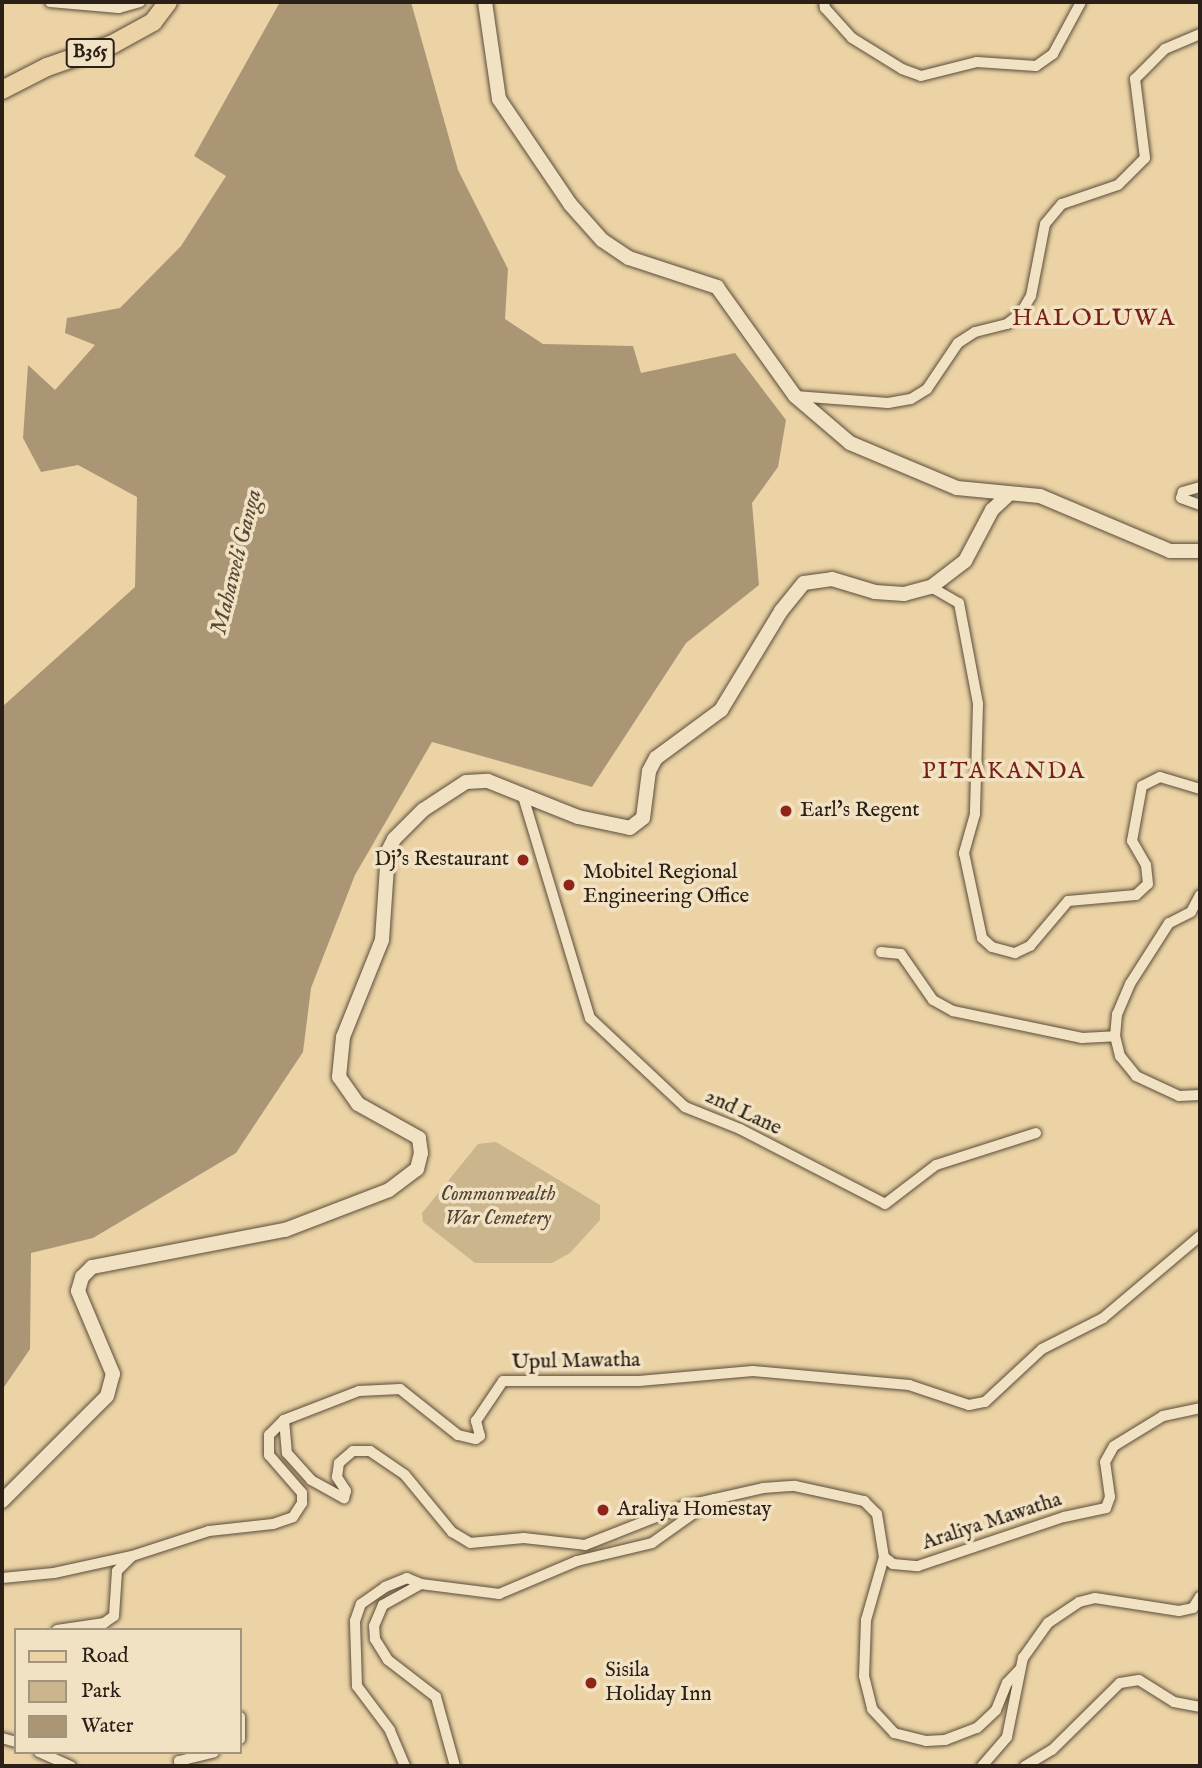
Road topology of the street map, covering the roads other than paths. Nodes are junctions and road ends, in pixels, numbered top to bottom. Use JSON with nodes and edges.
{"nodes":[{"id":1,"x":50,"y":2,"type":"edge"},
{"id":2,"x":140,"y":2,"type":"edge"},
{"id":3,"x":168,"y":2,"type":"edge"},
{"id":4,"x":485,"y":2,"type":"edge"},
{"id":5,"x":824,"y":2,"type":"edge"},
{"id":6,"x":1081,"y":2,"type":"edge"},
{"id":7,"x":1200,"y":34,"type":"edge"},
{"id":8,"x":2,"y":90,"type":"edge"},
{"id":9,"x":795,"y":396,"type":"junction"},
{"id":10,"x":1200,"y":487,"type":"edge"},
{"id":11,"x":1008,"y":495,"type":"junction"},
{"id":12,"x":1200,"y":505,"type":"edge"},
{"id":13,"x":1200,"y":551,"type":"edge"},
{"id":14,"x":931,"y":587,"type":"junction"},
{"id":15,"x":1200,"y":789,"type":"edge"},
{"id":16,"x":522,"y":793,"type":"junction"},
{"id":17,"x":1200,"y":895,"type":"edge"},
{"id":18,"x":881,"y":952,"type":"dead end"},
{"id":19,"x":1115,"y":1037,"type":"junction"},
{"id":20,"x":1200,"y":1095,"type":"edge"},
{"id":21,"x":1036,"y":1133,"type":"dead end"},
{"id":22,"x":1200,"y":1236,"type":"edge"},
{"id":23,"x":1200,"y":1408,"type":"edge"},
{"id":24,"x":284,"y":1420,"type":"junction"},
{"id":25,"x":713,"y":1499,"type":"junction"},
{"id":26,"x":2,"y":1501,"type":"edge"},
{"id":27,"x":132,"y":1556,"type":"junction"},
{"id":28,"x":884,"y":1557,"type":"junction"},
{"id":29,"x":2,"y":1578,"type":"edge"},
{"id":30,"x":421,"y":1584,"type":"junction"},
{"id":31,"x":1200,"y":1597,"type":"edge"},
{"id":32,"x":70,"y":1628,"type":"edge"},
{"id":33,"x":1020,"y":1669,"type":"junction"},
{"id":34,"x":1200,"y":1707,"type":"edge"},
{"id":35,"x":44,"y":1754,"type":"edge"},
{"id":36,"x":207,"y":1754,"type":"edge"},
{"id":37,"x":71,"y":1766,"type":"edge"},
{"id":38,"x":184,"y":1766,"type":"edge"},
{"id":39,"x":405,"y":1766,"type":"edge"},
{"id":40,"x":455,"y":1766,"type":"edge"},
{"id":41,"x":982,"y":1766,"type":"edge"},
{"id":42,"x":1025,"y":1766,"type":"edge"}],
"edges":[{"from":1,"to":2,"type":"street"},
{"from":3,"to":8,"type":"main road","number":"B365"},
{"from":4,"to":9,"type":"street"},
{"from":5,"to":6,"type":"street"},
{"from":7,"to":9,"type":"street"},
{"from":9,"to":11,"type":"street"},
{"from":10,"to":12,"type":"street"},
{"from":11,"to":13,"type":"street"},
{"from":11,"to":14,"type":"street"},
{"from":14,"to":15,"type":"street"},
{"from":14,"to":16,"type":"street"},
{"from":16,"to":21,"type":"street","name":"2nd Lane"},
{"from":16,"to":26,"type":"street"},
{"from":17,"to":19,"type":"street"},
{"from":18,"to":19,"type":"street"},
{"from":19,"to":20,"type":"street"},
{"from":22,"to":24,"type":"street","name":"Upul Mawatha"},
{"from":23,"to":28,"type":"street","name":"Araliya Mawatha"},
{"from":24,"to":25,"type":"street"},
{"from":24,"to":27,"type":"street"},
{"from":25,"to":28,"type":"street"},
{"from":25,"to":30,"type":"street"},
{"from":27,"to":29,"type":"street"},
{"from":27,"to":32,"type":"street"},
{"from":28,"to":33,"type":"street"},
{"from":30,"to":39,"type":"street"},
{"from":30,"to":40,"type":"street"},
{"from":31,"to":33,"type":"street"},
{"from":33,"to":41,"type":"street"},
{"from":34,"to":42,"type":"street"},
{"from":35,"to":37,"type":"street"},
{"from":36,"to":38,"type":"street"}]}
